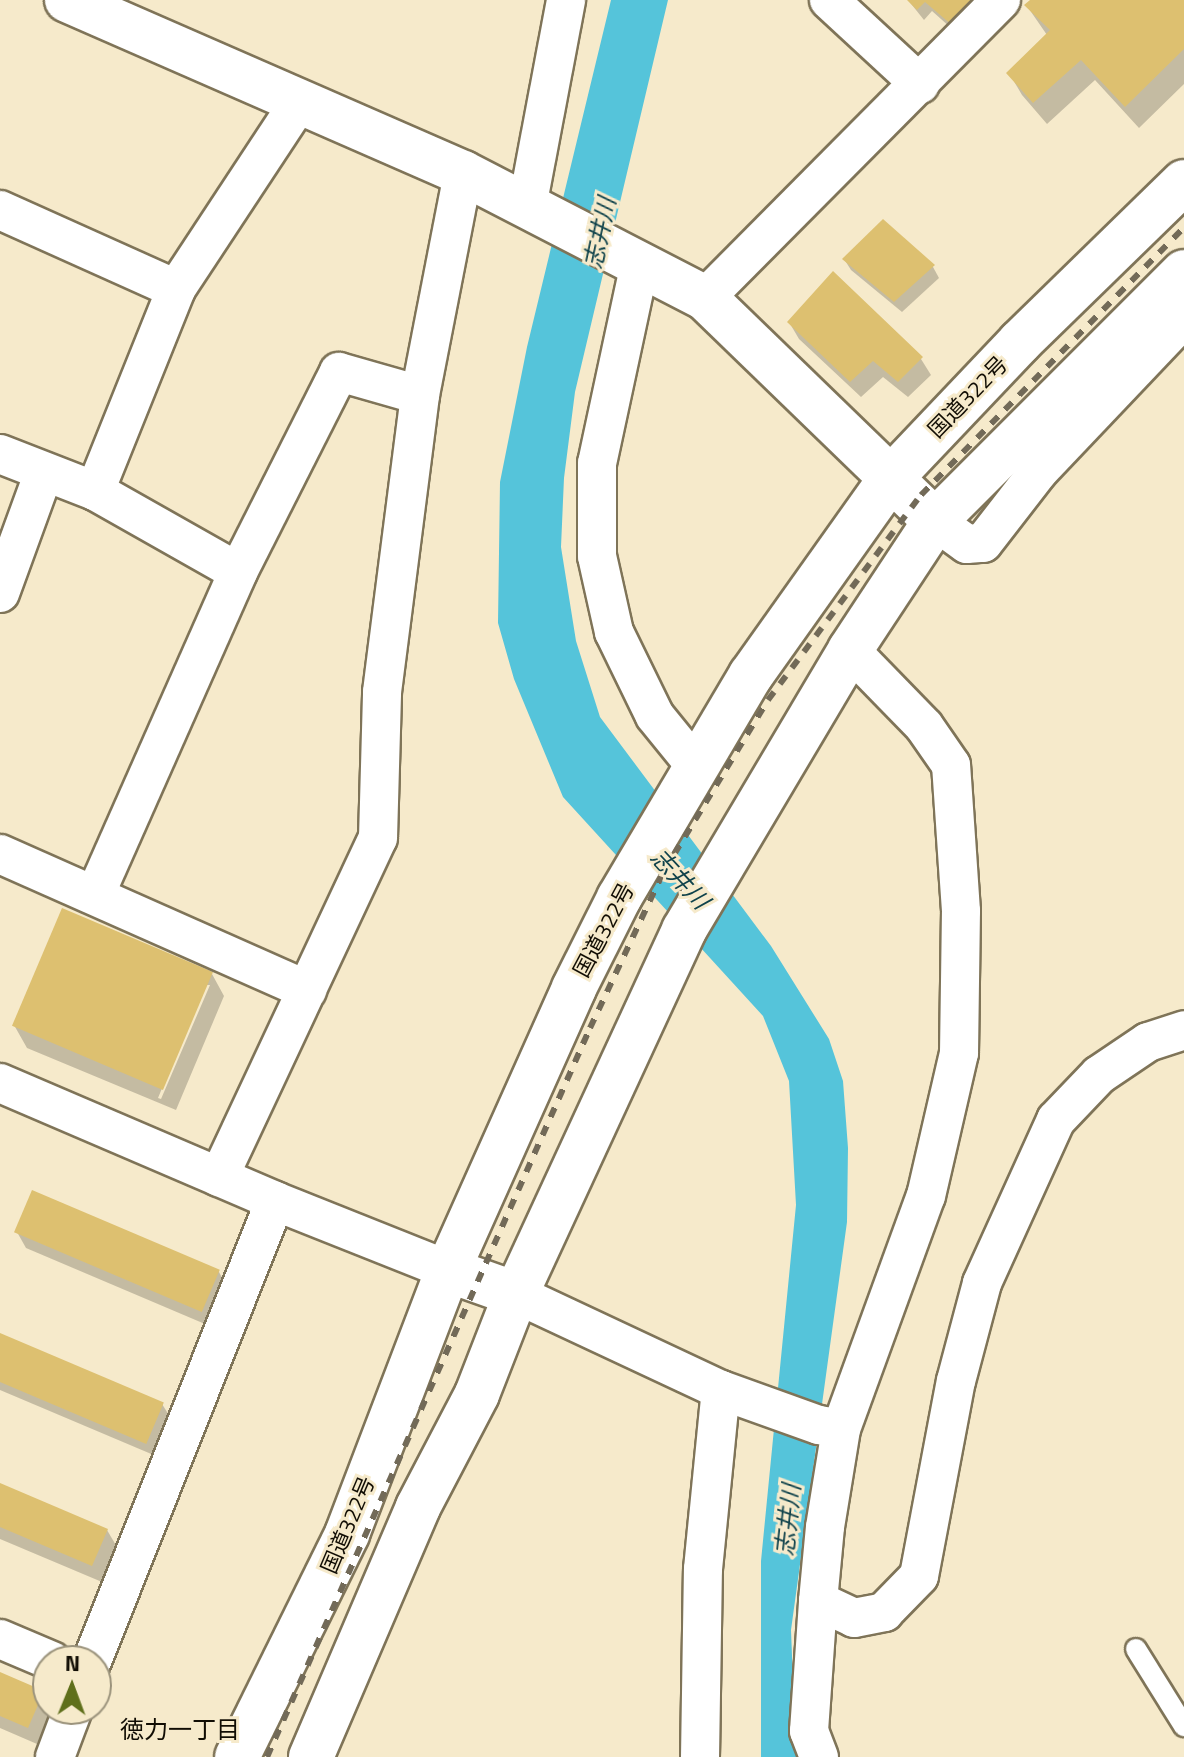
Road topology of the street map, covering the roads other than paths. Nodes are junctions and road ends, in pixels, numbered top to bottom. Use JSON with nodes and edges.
{"nodes":[{"id":1,"x":67,"y":0,"type":"edge"},
{"id":2,"x":566,"y":0,"type":"edge"},
{"id":3,"x":829,"y":0,"type":"edge"},
{"id":4,"x":1001,"y":0,"type":"edge"},
{"id":5,"x":920,"y":84,"type":"junction"},
{"id":6,"x":300,"y":101,"type":"junction"},
{"id":7,"x":463,"y":173,"type":"junction"},
{"id":8,"x":1184,"y":182,"type":"edge"},
{"id":9,"x":527,"y":207,"type":"junction"},
{"id":10,"x":0,"y":210,"type":"edge"},
{"id":11,"x":633,"y":260,"type":"junction"},
{"id":12,"x":1184,"y":272,"type":"edge"},
{"id":13,"x":176,"y":289,"type":"junction"},
{"id":14,"x":705,"y":298,"type":"junction"},
{"id":15,"x":1184,"y":318,"type":"edge"},
{"id":16,"x":420,"y":395,"type":"junction"},
{"id":17,"x":0,"y":454,"type":"edge"},
{"id":18,"x":44,"y":472,"type":"junction"},
{"id":19,"x":891,"y":478,"type":"junction"},
{"id":20,"x":95,"y":491,"type":"junction"},
{"id":21,"x":935,"y":521,"type":"junction"},
{"id":22,"x":238,"y":572,"type":"junction"},
{"id":23,"x":0,"y":593,"type":"edge"},
{"id":24,"x":850,"y":650,"type":"junction"},
{"id":25,"x":698,"y":769,"type":"junction"},
{"id":26,"x":0,"y":854,"type":"edge"},
{"id":27,"x":95,"y":895,"type":"junction"},
{"id":28,"x":307,"y":990,"type":"junction"},
{"id":29,"x":1184,"y":1030,"type":"edge"},
{"id":30,"x":0,"y":1083,"type":"edge"},
{"id":31,"x":219,"y":1177,"type":"junction"},
{"id":32,"x":275,"y":1201,"type":"junction"},
{"id":33,"x":448,"y":1270,"type":"junction"},
{"id":34,"x":516,"y":1294,"type":"junction"},
{"id":35,"x":736,"y":1395,"type":"junction"},
{"id":36,"x":830,"y":1427,"type":"junction"},
{"id":37,"x":818,"y":1601,"type":"junction"},
{"id":38,"x":0,"y":1639,"type":"edge"},
{"id":39,"x":98,"y":1645,"type":"edge"},
{"id":40,"x":1136,"y":1649,"type":"dead end"},
{"id":41,"x":32,"y":1653,"type":"edge"},
{"id":42,"x":67,"y":1725,"type":"edge"},
{"id":43,"x":1184,"y":1726,"type":"edge"},
{"id":44,"x":55,"y":1757,"type":"edge"},
{"id":45,"x":237,"y":1757,"type":"edge"},
{"id":46,"x":311,"y":1757,"type":"edge"},
{"id":47,"x":700,"y":1757,"type":"edge"},
{"id":48,"x":819,"y":1757,"type":"edge"}],
"edges":[{"from":1,"to":6,"type":"main road"},
{"from":2,"to":9,"type":"street"},
{"from":3,"to":5,"type":"street"},
{"from":4,"to":5,"type":"street"},
{"from":5,"to":14,"type":"street"},
{"from":6,"to":7,"type":"main road"},
{"from":6,"to":13,"type":"street"},
{"from":7,"to":9,"type":"main road"},
{"from":7,"to":16,"type":"street"},
{"from":8,"to":19,"type":"main road","name":"国道322号"},
{"from":9,"to":11,"type":"main road"},
{"from":10,"to":13,"type":"street"},
{"from":11,"to":14,"type":"main road"},
{"from":11,"to":25,"type":"street"},
{"from":12,"to":21,"type":"main road"},
{"from":13,"to":20,"type":"street"},
{"from":14,"to":19,"type":"main road"},
{"from":15,"to":21,"type":"street"},
{"from":16,"to":22,"type":"street"},
{"from":16,"to":28,"type":"street"},
{"from":17,"to":18,"type":"street"},
{"from":18,"to":20,"type":"street"},
{"from":18,"to":23,"type":"street"},
{"from":19,"to":21,"type":"main road"},
{"from":19,"to":25,"type":"main road","name":"国道322号"},
{"from":20,"to":22,"type":"street"},
{"from":21,"to":24,"type":"main road"},
{"from":22,"to":27,"type":"street"},
{"from":24,"to":34,"type":"main road"},
{"from":24,"to":36,"type":"street"},
{"from":25,"to":33,"type":"main road","name":"国道322号"},
{"from":26,"to":27,"type":"street"},
{"from":27,"to":28,"type":"street"},
{"from":28,"to":31,"type":"street"},
{"from":29,"to":37,"type":"street"},
{"from":30,"to":31,"type":"street"},
{"from":31,"to":32,"type":"street"},
{"from":32,"to":33,"type":"street"},
{"from":32,"to":39,"type":"street"},
{"from":33,"to":34,"type":"main road"},
{"from":33,"to":45,"type":"main road","name":"国道322号"},
{"from":34,"to":35,"type":"street"},
{"from":34,"to":46,"type":"main road"},
{"from":35,"to":36,"type":"street"},
{"from":35,"to":47,"type":"street"},
{"from":36,"to":37,"type":"street"},
{"from":37,"to":48,"type":"street"},
{"from":38,"to":41,"type":"street"},
{"from":40,"to":43,"type":"lane"},
{"from":42,"to":44,"type":"street"}]}
